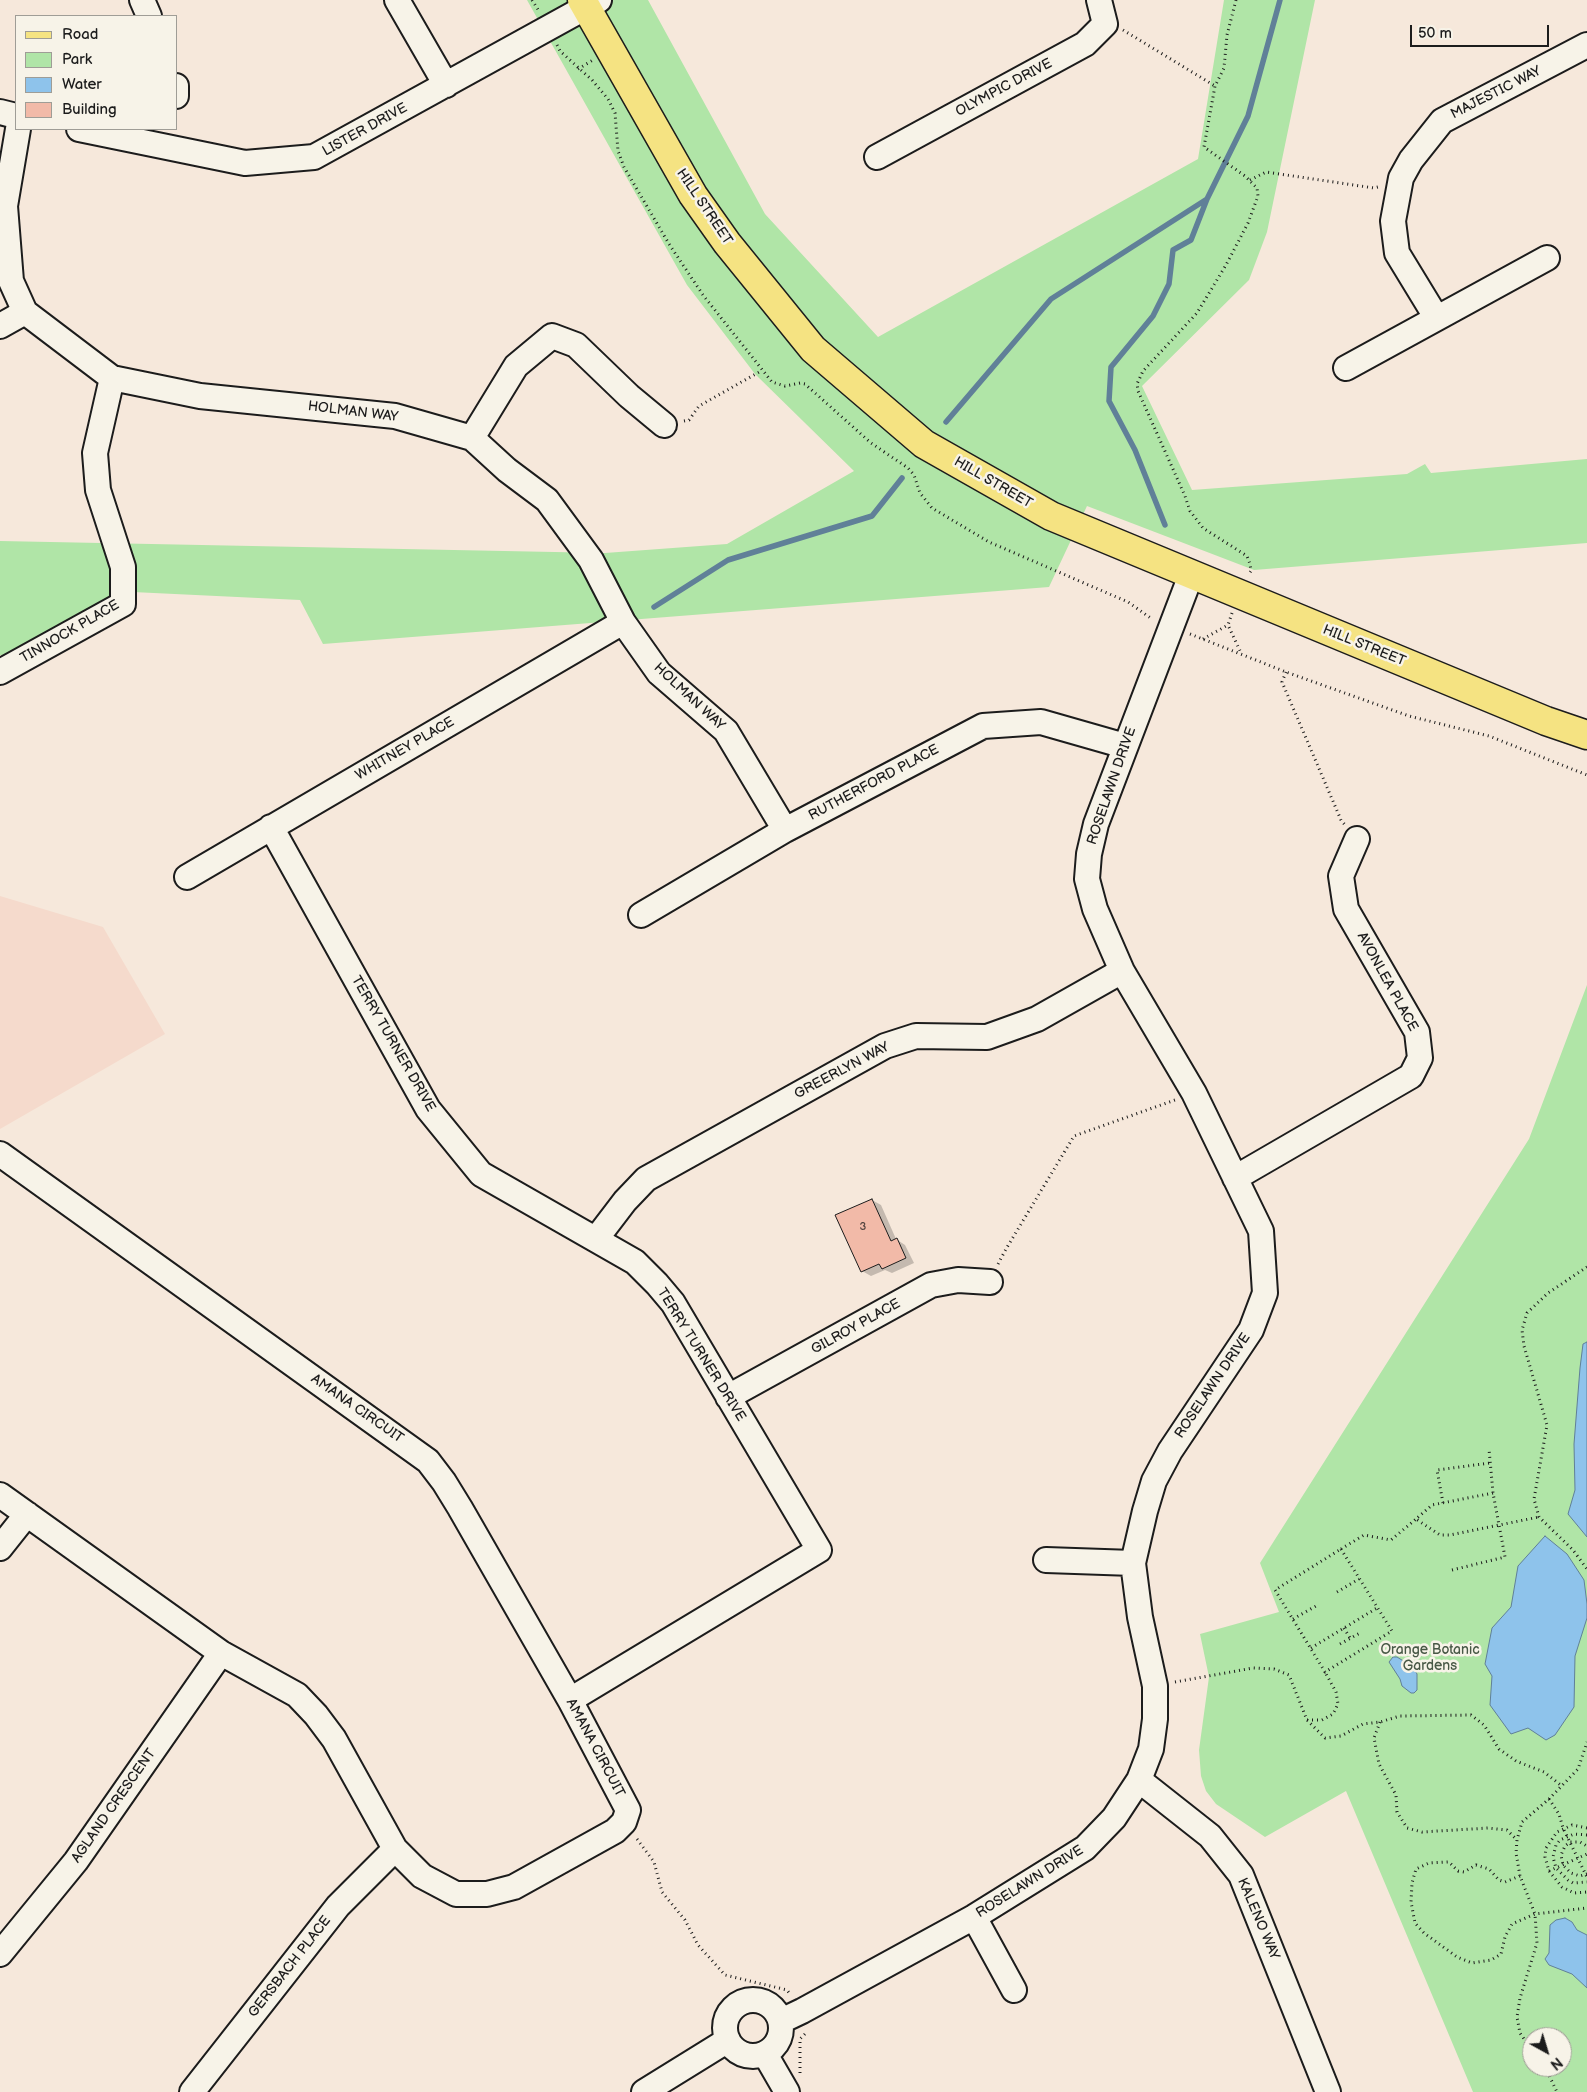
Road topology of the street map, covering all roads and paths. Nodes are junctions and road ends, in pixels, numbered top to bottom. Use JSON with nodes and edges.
{"nodes":[{"id":1,"x":142,"y":0,"type":"edge"},
{"id":2,"x":397,"y":0,"type":"edge"},
{"id":3,"x":1099,"y":0,"type":"edge"},
{"id":4,"x":1236,"y":0,"type":"edge"},
{"id":5,"x":589,"y":2,"type":"edge"},
{"id":6,"x":149,"y":15,"type":"edge"},
{"id":7,"x":1105,"y":24,"type":"junction"},
{"id":8,"x":1587,"y":45,"type":"edge"},
{"id":9,"x":446,"y":85,"type":"junction"},
{"id":10,"x":1214,"y":86,"type":"junction"},
{"id":11,"x":0,"y":112,"type":"edge"},
{"id":12,"x":15,"y":116,"type":"edge"},
{"id":13,"x":18,"y":130,"type":"edge"},
{"id":14,"x":89,"y":130,"type":"edge"},
{"id":15,"x":169,"y":138,"type":"edge"},
{"id":16,"x":877,"y":157,"type":"dead end"},
{"id":17,"x":1402,"y":178,"type":"junction"},
{"id":18,"x":1250,"y":180,"type":"junction"},
{"id":19,"x":1548,"y":258,"type":"dead end"},
{"id":20,"x":25,"y":312,"type":"junction"},
{"id":21,"x":1436,"y":317,"type":"junction"},
{"id":22,"x":0,"y":326,"type":"edge"},
{"id":23,"x":1346,"y":368,"type":"dead end"},
{"id":24,"x":761,"y":371,"type":"dead end"},
{"id":25,"x":112,"y":378,"type":"junction"},
{"id":26,"x":664,"y":425,"type":"joint"},
{"id":27,"x":472,"y":438,"type":"junction"},
{"id":28,"x":1191,"y":574,"type":"junction"},
{"id":29,"x":1239,"y":594,"type":"junction"},
{"id":30,"x":623,"y":622,"type":"junction"},
{"id":31,"x":1228,"y":625,"type":"junction"},
{"id":32,"x":1169,"y":627,"type":"junction"},
{"id":33,"x":1203,"y":639,"type":"junction"},
{"id":34,"x":1242,"y":654,"type":"junction"},
{"id":35,"x":0,"y":672,"type":"edge"},
{"id":36,"x":1286,"y":672,"type":"junction"},
{"id":37,"x":1587,"y":735,"type":"edge"},
{"id":38,"x":1125,"y":746,"type":"junction"},
{"id":39,"x":1587,"y":775,"type":"edge"},
{"id":40,"x":271,"y":827,"type":"junction"},
{"id":41,"x":785,"y":830,"type":"junction"},
{"id":42,"x":1357,"y":839,"type":"joint"},
{"id":43,"x":187,"y":877,"type":"dead end"},
{"id":44,"x":641,"y":915,"type":"dead end"},
{"id":45,"x":1122,"y":971,"type":"junction"},
{"id":46,"x":1194,"y":1093,"type":"junction"},
{"id":47,"x":0,"y":1154,"type":"edge"},
{"id":48,"x":1236,"y":1178,"type":"junction"},
{"id":49,"x":596,"y":1240,"type":"junction"},
{"id":50,"x":1587,"y":1267,"type":"edge"},
{"id":51,"x":990,"y":1282,"type":"joint"},
{"id":52,"x":728,"y":1397,"type":"junction"},
{"id":53,"x":1489,"y":1448,"type":"dead end"},
{"id":54,"x":1490,"y":1463,"type":"junction"},
{"id":55,"x":1493,"y":1493,"type":"junction"},
{"id":56,"x":0,"y":1495,"type":"edge"},
{"id":57,"x":1444,"y":1503,"type":"junction"},
{"id":58,"x":27,"y":1514,"type":"junction"},
{"id":59,"x":1539,"y":1517,"type":"junction"},
{"id":60,"x":1416,"y":1519,"type":"junction"},
{"id":61,"x":1499,"y":1524,"type":"junction"},
{"id":62,"x":0,"y":1548,"type":"edge"},
{"id":63,"x":1341,"y":1549,"type":"junction"},
{"id":64,"x":1046,"y":1560,"type":"dead end"},
{"id":65,"x":1133,"y":1563,"type":"junction"},
{"id":66,"x":1587,"y":1569,"type":"edge"},
{"id":67,"x":1452,"y":1570,"type":"dead end"},
{"id":68,"x":1359,"y":1579,"type":"junction"},
{"id":69,"x":1337,"y":1592,"type":"dead end"},
{"id":70,"x":1316,"y":1606,"type":"dead end"},
{"id":71,"x":1378,"y":1608,"type":"junction"},
{"id":72,"x":1293,"y":1620,"type":"junction"},
{"id":73,"x":1344,"y":1628,"type":"junction"},
{"id":74,"x":1360,"y":1633,"type":"dead end"},
{"id":75,"x":1350,"y":1638,"type":"junction"},
{"id":76,"x":1340,"y":1644,"type":"dead end"},
{"id":77,"x":1311,"y":1648,"type":"junction"},
{"id":78,"x":221,"y":1653,"type":"junction"},
{"id":79,"x":1325,"y":1672,"type":"junction"},
{"id":80,"x":1155,"y":1686,"type":"junction"},
{"id":81,"x":570,"y":1700,"type":"junction"},
{"id":82,"x":1306,"y":1720,"type":"junction"},
{"id":83,"x":1380,"y":1722,"type":"junction"},
{"id":84,"x":1587,"y":1742,"type":"edge"},
{"id":85,"x":1139,"y":1780,"type":"junction"},
{"id":86,"x":1562,"y":1786,"type":"junction"},
{"id":87,"x":1549,"y":1799,"type":"junction"},
{"id":88,"x":624,"y":1822,"type":"junction"},
{"id":89,"x":1563,"y":1828,"type":"junction"},
{"id":90,"x":1587,"y":1828,"type":"edge"},
{"id":91,"x":1587,"y":1835,"type":"edge"},
{"id":92,"x":1567,"y":1836,"type":"junction"},
{"id":93,"x":1517,"y":1840,"type":"junction"},
{"id":94,"x":1570,"y":1842,"type":"junction"},
{"id":95,"x":1587,"y":1846,"type":"edge"},
{"id":96,"x":395,"y":1849,"type":"junction"},
{"id":97,"x":1587,"y":1854,"type":"edge"},
{"id":98,"x":1578,"y":1858,"type":"junction"},
{"id":99,"x":1563,"y":1865,"type":"junction"},
{"id":100,"x":1556,"y":1868,"type":"junction"},
{"id":101,"x":1549,"y":1871,"type":"junction"},
{"id":102,"x":1587,"y":1875,"type":"edge"},
{"id":103,"x":1520,"y":1876,"type":"junction"},
{"id":104,"x":1587,"y":1882,"type":"edge"},
{"id":105,"x":1587,"y":1892,"type":"edge"},
{"id":106,"x":1587,"y":1908,"type":"edge"},
{"id":107,"x":1535,"y":1914,"type":"junction"},
{"id":108,"x":974,"y":1917,"type":"junction"},
{"id":109,"x":0,"y":1954,"type":"edge"},
{"id":110,"x":1014,"y":1990,"type":"dead end"},
{"id":111,"x":791,"y":2016,"type":"junction"},
{"id":112,"x":1522,"y":2036,"type":"edge"},
{"id":113,"x":728,"y":2040,"type":"junction"},
{"id":114,"x":765,"y":2054,"type":"junction"},
{"id":115,"x":1550,"y":2077,"type":"edge"},
{"id":116,"x":794,"y":2084,"type":"edge"},
{"id":117,"x":192,"y":2092,"type":"edge"},
{"id":118,"x":644,"y":2092,"type":"edge"},
{"id":119,"x":1328,"y":2092,"type":"edge"},
{"id":120,"x":1557,"y":2092,"type":"edge"}],
"edges":[{"from":1,"to":6,"type":"street"},
{"from":2,"to":9,"type":"street"},
{"from":3,"to":7,"type":"street"},
{"from":4,"to":10,"type":"path"},
{"from":5,"to":9,"type":"street","name":"LISTER DRIVE"},
{"from":5,"to":28,"type":"main road","name":"HILL STREET"},
{"from":7,"to":10,"type":"path"},
{"from":7,"to":16,"type":"street","name":"OLYMPIC DRIVE"},
{"from":8,"to":17,"type":"street","name":"MAJESTIC WAY"},
{"from":9,"to":15,"type":"street","name":"LISTER DRIVE"},
{"from":10,"to":18,"type":"path"},
{"from":11,"to":12,"type":"street"},
{"from":13,"to":20,"type":"street","name":"HOLMAN WAY"},
{"from":14,"to":15,"type":"street","name":"LISTER DRIVE"},
{"from":17,"to":18,"type":"path"},
{"from":17,"to":21,"type":"street","name":"MAJESTIC WAY"},
{"from":18,"to":29,"type":"path"},
{"from":19,"to":21,"type":"street"},
{"from":20,"to":22,"type":"street"},
{"from":20,"to":25,"type":"street","name":"HOLMAN WAY"},
{"from":21,"to":23,"type":"street"},
{"from":24,"to":26,"type":"path"},
{"from":25,"to":27,"type":"street","name":"HOLMAN WAY"},
{"from":25,"to":35,"type":"street","name":"TINNOCK PLACE"},
{"from":26,"to":27,"type":"street"},
{"from":27,"to":30,"type":"street","name":"HOLMAN WAY"},
{"from":28,"to":29,"type":"main road","name":"HILL STREET"},
{"from":28,"to":32,"type":"street","name":"ROSELAWN DRIVE"},
{"from":29,"to":31,"type":"path"},
{"from":29,"to":37,"type":"main road","name":"HILL STREET"},
{"from":30,"to":40,"type":"street","name":"WHITNEY PLACE"},
{"from":30,"to":41,"type":"street","name":"HOLMAN WAY"},
{"from":31,"to":33,"type":"path"},
{"from":31,"to":34,"type":"path"},
{"from":32,"to":33,"type":"path"},
{"from":32,"to":38,"type":"street","name":"ROSELAWN DRIVE"},
{"from":33,"to":34,"type":"path"},
{"from":34,"to":36,"type":"path"},
{"from":36,"to":39,"type":"path"},
{"from":36,"to":42,"type":"path"},
{"from":38,"to":41,"type":"street","name":"RUTHERFORD PLACE"},
{"from":38,"to":45,"type":"street","name":"ROSELAWN DRIVE"},
{"from":40,"to":43,"type":"street","name":"WHITNEY PLACE"},
{"from":40,"to":49,"type":"street","name":"TERRY TURNER DRIVE"},
{"from":41,"to":44,"type":"street","name":"RUTHERFORD PLACE"},
{"from":42,"to":48,"type":"street","name":"AVONLEA PLACE"},
{"from":45,"to":46,"type":"street","name":"ROSELAWN DRIVE"},
{"from":45,"to":49,"type":"street","name":"GREERLYN WAY"},
{"from":46,"to":48,"type":"street","name":"ROSELAWN DRIVE"},
{"from":46,"to":51,"type":"path"},
{"from":47,"to":81,"type":"street","name":"AMANA CIRCUIT"},
{"from":48,"to":65,"type":"street","name":"ROSELAWN DRIVE"},
{"from":49,"to":52,"type":"street","name":"TERRY TURNER DRIVE"},
{"from":50,"to":59,"type":"path"},
{"from":51,"to":52,"type":"street","name":"GILROY PLACE"},
{"from":52,"to":81,"type":"street","name":"TERRY TURNER DRIVE"},
{"from":53,"to":54,"type":"path"},
{"from":54,"to":55,"type":"path"},
{"from":54,"to":57,"type":"path"},
{"from":55,"to":57,"type":"path"},
{"from":55,"to":61,"type":"path"},
{"from":56,"to":58,"type":"street"},
{"from":57,"to":60,"type":"path"},
{"from":58,"to":62,"type":"street"},
{"from":58,"to":78,"type":"street"},
{"from":59,"to":61,"type":"path"},
{"from":59,"to":66,"type":"path"},
{"from":60,"to":61,"type":"path"},
{"from":60,"to":63,"type":"path"},
{"from":61,"to":67,"type":"path"},
{"from":63,"to":68,"type":"path"},
{"from":63,"to":72,"type":"path"},
{"from":64,"to":65,"type":"street"},
{"from":65,"to":80,"type":"street","name":"ROSELAWN DRIVE"},
{"from":68,"to":69,"type":"path"},
{"from":68,"to":71,"type":"path"},
{"from":70,"to":72,"type":"path"},
{"from":71,"to":73,"type":"path"},
{"from":71,"to":79,"type":"path"},
{"from":72,"to":77,"type":"path"},
{"from":73,"to":75,"type":"path"},
{"from":73,"to":77,"type":"path"},
{"from":74,"to":75,"type":"path"},
{"from":75,"to":76,"type":"path"},
{"from":77,"to":79,"type":"path"},
{"from":78,"to":96,"type":"street"},
{"from":78,"to":109,"type":"street","name":"AGLAND CRESCENT"},
{"from":79,"to":82,"type":"path"},
{"from":80,"to":82,"type":"path"},
{"from":80,"to":85,"type":"street","name":"ROSELAWN DRIVE"},
{"from":81,"to":88,"type":"street","name":"AMANA CIRCUIT"},
{"from":82,"to":83,"type":"path"},
{"from":83,"to":86,"type":"path"},
{"from":83,"to":93,"type":"path"},
{"from":84,"to":86,"type":"path"},
{"from":85,"to":108,"type":"street","name":"ROSELAWN DRIVE"},
{"from":85,"to":119,"type":"street","name":"KALENO WAY"},
{"from":86,"to":87,"type":"path"},
{"from":87,"to":89,"type":"path"},
{"from":87,"to":93,"type":"path"},
{"from":88,"to":96,"type":"street"},
{"from":88,"to":111,"type":"path"},
{"from":89,"to":90,"type":"path"},
{"from":89,"to":92,"type":"path"},
{"from":89,"to":101,"type":"path"},
{"from":91,"to":92,"type":"path"},
{"from":92,"to":94,"type":"path"},
{"from":92,"to":100,"type":"path"},
{"from":93,"to":103,"type":"path"},
{"from":94,"to":95,"type":"path"},
{"from":94,"to":98,"type":"path"},
{"from":94,"to":99,"type":"path"},
{"from":96,"to":117,"type":"street","name":"GERSBACH PLACE"},
{"from":97,"to":98,"type":"path"},
{"from":98,"to":99,"type":"path"},
{"from":98,"to":102,"type":"path"},
{"from":99,"to":100,"type":"path"},
{"from":99,"to":102,"type":"path"},
{"from":100,"to":101,"type":"path"},
{"from":100,"to":104,"type":"path"},
{"from":101,"to":105,"type":"path"},
{"from":103,"to":107,"type":"path"},
{"from":103,"to":107,"type":"path"},
{"from":106,"to":107,"type":"path"},
{"from":107,"to":112,"type":"path"},
{"from":108,"to":110,"type":"street"},
{"from":108,"to":111,"type":"street","name":"ROSELAWN DRIVE"},
{"from":111,"to":113,"type":"street"},
{"from":111,"to":114,"type":"street"},
{"from":111,"to":116,"type":"path"},
{"from":113,"to":114,"type":"street"},
{"from":113,"to":118,"type":"street"},
{"from":114,"to":116,"type":"street"},
{"from":115,"to":120,"type":"path"}]}
